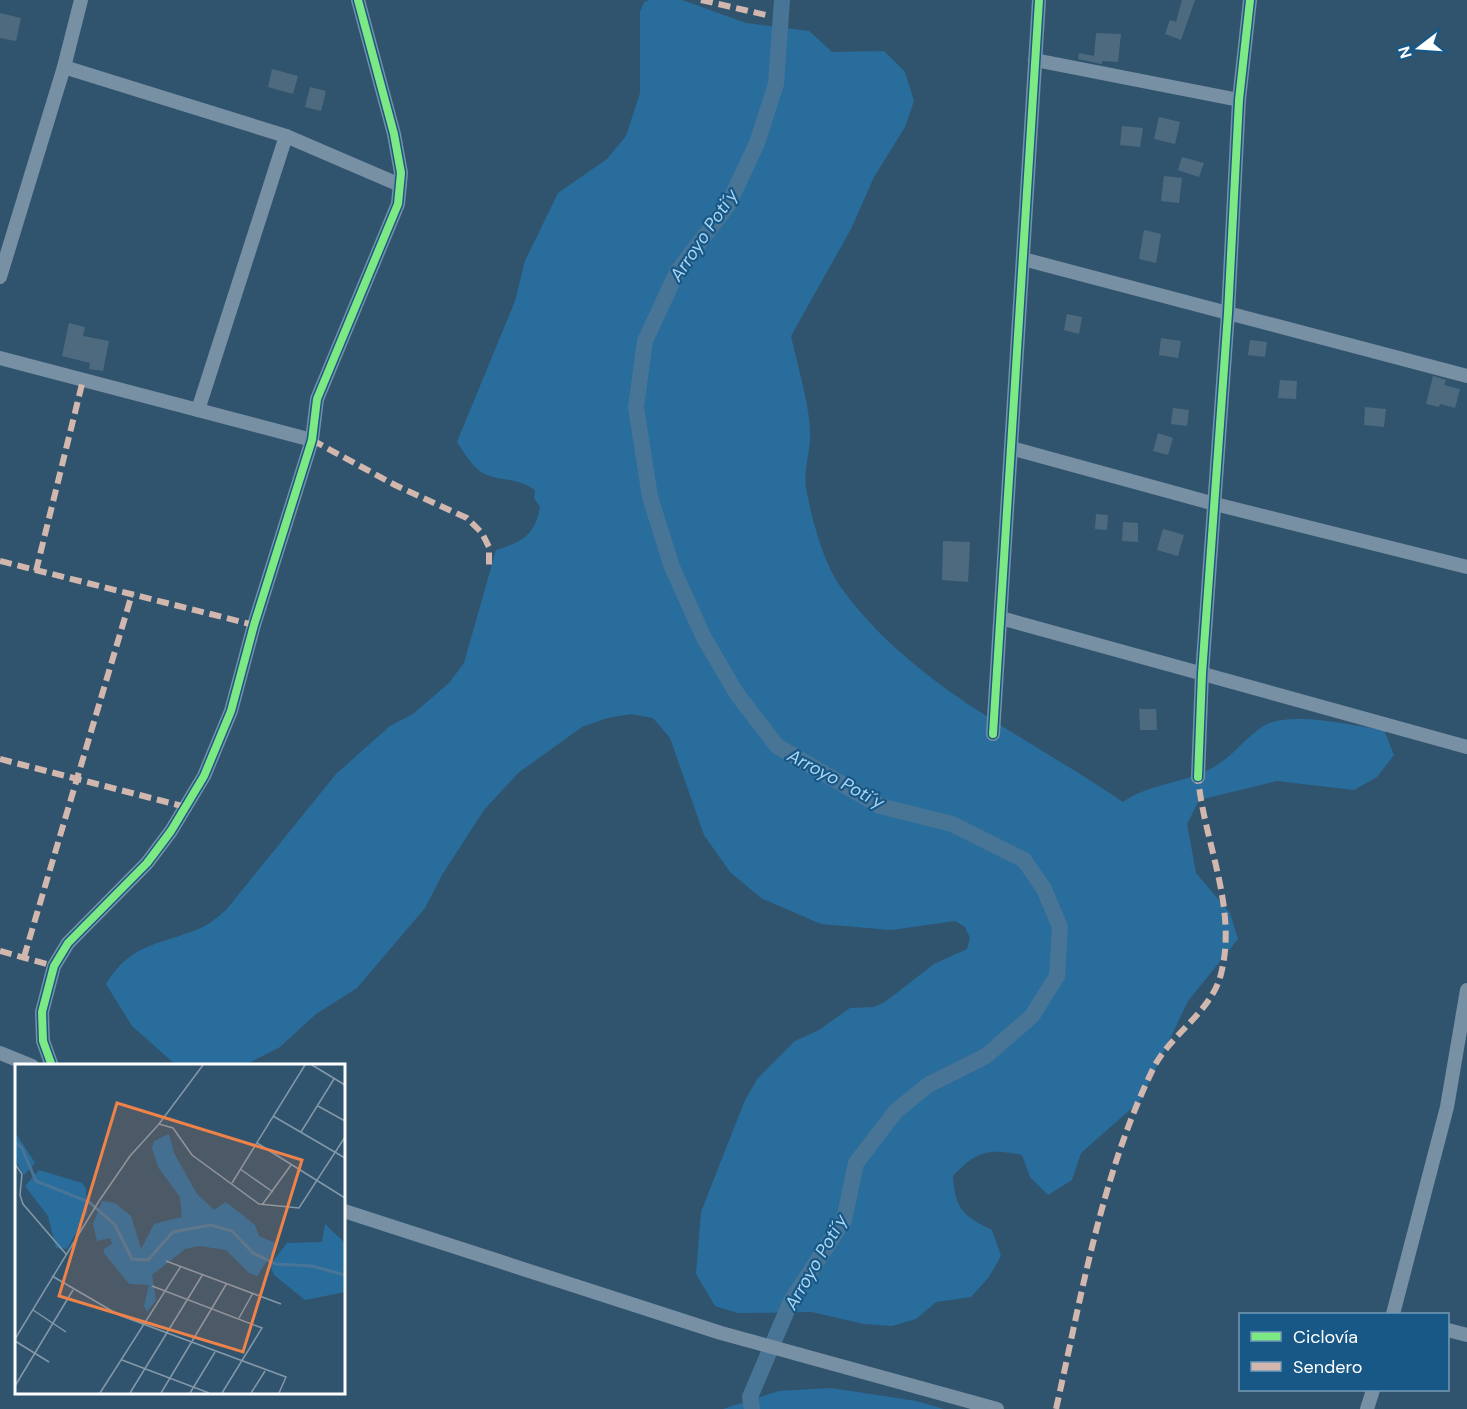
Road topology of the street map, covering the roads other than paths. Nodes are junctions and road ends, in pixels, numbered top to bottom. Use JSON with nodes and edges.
{"nodes":[{"id":1,"x":81,"y":0,"type":"edge"},
{"id":2,"x":358,"y":0,"type":"edge"},
{"id":3,"x":1039,"y":0,"type":"edge"},
{"id":4,"x":1250,"y":0,"type":"edge"},
{"id":5,"x":1035,"y":60,"type":"junction"},
{"id":6,"x":63,"y":67,"type":"junction"},
{"id":7,"x":1239,"y":100,"type":"junction"},
{"id":8,"x":286,"y":136,"type":"junction"},
{"id":9,"x":400,"y":185,"type":"junction"},
{"id":10,"x":1023,"y":259,"type":"junction"},
{"id":11,"x":0,"y":277,"type":"edge"},
{"id":12,"x":1228,"y":312,"type":"junction"},
{"id":13,"x":0,"y":358,"type":"edge"},
{"id":14,"x":1467,"y":376,"type":"edge"},
{"id":15,"x":198,"y":410,"type":"junction"},
{"id":16,"x":312,"y":440,"type":"junction"},
{"id":17,"x":1011,"y":448,"type":"junction"},
{"id":18,"x":1215,"y":504,"type":"junction"},
{"id":19,"x":1467,"y":567,"type":"edge"},
{"id":20,"x":1001,"y":618,"type":"junction"},
{"id":21,"x":1202,"y":674,"type":"junction"},
{"id":22,"x":993,"y":734,"type":"dead end"},
{"id":23,"x":1467,"y":747,"type":"edge"},
{"id":24,"x":1198,"y":777,"type":"dead end"},
{"id":25,"x":1467,"y":990,"type":"edge"},
{"id":26,"x":0,"y":1053,"type":"edge"},
{"id":27,"x":29,"y":1064,"type":"edge"},
{"id":28,"x":52,"y":1064,"type":"edge"},
{"id":29,"x":345,"y":1211,"type":"edge"},
{"id":30,"x":1393,"y":1313,"type":"edge"},
{"id":31,"x":1449,"y":1330,"type":"edge"},
{"id":32,"x":1467,"y":1335,"type":"edge"},
{"id":33,"x":1372,"y":1391,"type":"edge"},
{"id":34,"x":997,"y":1409,"type":"edge"},
{"id":35,"x":1367,"y":1409,"type":"edge"}],
"edges":[{"from":1,"to":6,"type":"street"},
{"from":2,"to":9,"type":"street"},
{"from":3,"to":5,"type":"street"},
{"from":4,"to":7,"type":"street"},
{"from":5,"to":7,"type":"street"},
{"from":5,"to":10,"type":"street"},
{"from":6,"to":8,"type":"street"},
{"from":6,"to":11,"type":"street"},
{"from":7,"to":12,"type":"street"},
{"from":8,"to":9,"type":"street"},
{"from":8,"to":15,"type":"street"},
{"from":9,"to":16,"type":"street"},
{"from":10,"to":12,"type":"street"},
{"from":10,"to":17,"type":"street"},
{"from":12,"to":14,"type":"street"},
{"from":12,"to":18,"type":"street"},
{"from":13,"to":15,"type":"street"},
{"from":15,"to":16,"type":"street"},
{"from":16,"to":28,"type":"street"},
{"from":17,"to":18,"type":"street"},
{"from":17,"to":20,"type":"street"},
{"from":18,"to":19,"type":"street"},
{"from":18,"to":21,"type":"street"},
{"from":20,"to":21,"type":"street"},
{"from":20,"to":22,"type":"street"},
{"from":21,"to":23,"type":"street"},
{"from":21,"to":24,"type":"street"},
{"from":25,"to":30,"type":"street"},
{"from":26,"to":27,"type":"street"},
{"from":29,"to":34,"type":"street"},
{"from":31,"to":32,"type":"street"},
{"from":33,"to":35,"type":"street"}]}
